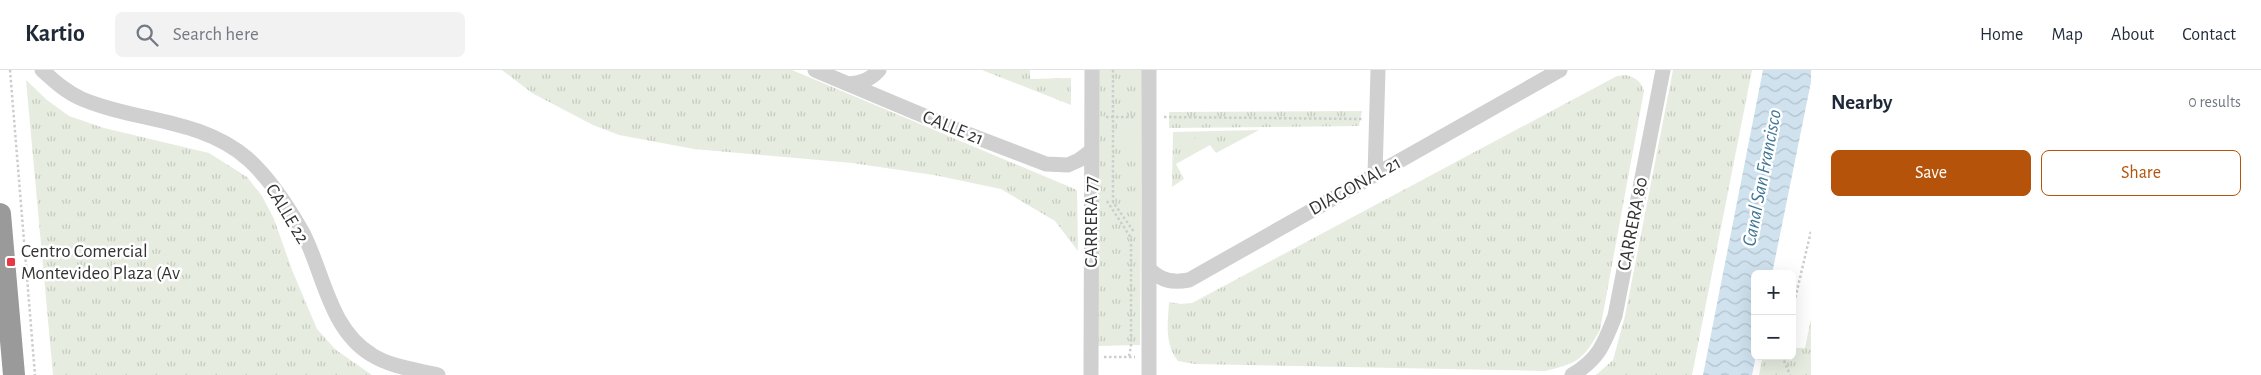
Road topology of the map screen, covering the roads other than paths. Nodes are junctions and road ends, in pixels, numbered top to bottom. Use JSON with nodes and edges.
{"nodes":[{"id":1,"x":42,"y":70,"type":"edge"},
{"id":2,"x":815,"y":70,"type":"edge"},
{"id":3,"x":880,"y":70,"type":"edge"},
{"id":4,"x":1092,"y":70,"type":"edge"},
{"id":5,"x":1150,"y":70,"type":"edge"},
{"id":6,"x":1378,"y":70,"type":"edge"},
{"id":7,"x":1560,"y":70,"type":"edge"},
{"id":8,"x":1663,"y":70,"type":"edge"},
{"id":9,"x":848,"y":84,"type":"junction"},
{"id":10,"x":1091,"y":151,"type":"junction"},
{"id":11,"x":1375,"y":175,"type":"junction"},
{"id":12,"x":0,"y":214,"type":"edge"},
{"id":13,"x":1,"y":254,"type":"edge"},
{"id":14,"x":1149,"y":269,"type":"junction"},
{"id":15,"x":1577,"y":372,"type":"edge"},
{"id":16,"x":14,"y":375,"type":"edge"},
{"id":17,"x":438,"y":375,"type":"edge"},
{"id":18,"x":1091,"y":375,"type":"edge"},
{"id":19,"x":1149,"y":375,"type":"edge"}],
"edges":[{"from":1,"to":17,"type":"street","name":"CALLE 22"},
{"from":2,"to":9,"type":"street","name":"CALLE 21"},
{"from":3,"to":9,"type":"street"},
{"from":4,"to":10,"type":"street","name":"CARRERA 77"},
{"from":5,"to":14,"type":"street"},
{"from":6,"to":11,"type":"street"},
{"from":7,"to":11,"type":"street","name":"DIAGONAL 21"},
{"from":8,"to":15,"type":"street","name":"CARRERA 80"},
{"from":9,"to":10,"type":"street","name":"CALLE 21"},
{"from":10,"to":18,"type":"street","name":"CARRERA 77"},
{"from":11,"to":14,"type":"street","name":"DIAGONAL 21"},
{"from":12,"to":13,"type":"highway"},
{"from":13,"to":16,"type":"highway"},
{"from":14,"to":19,"type":"street"}]}
